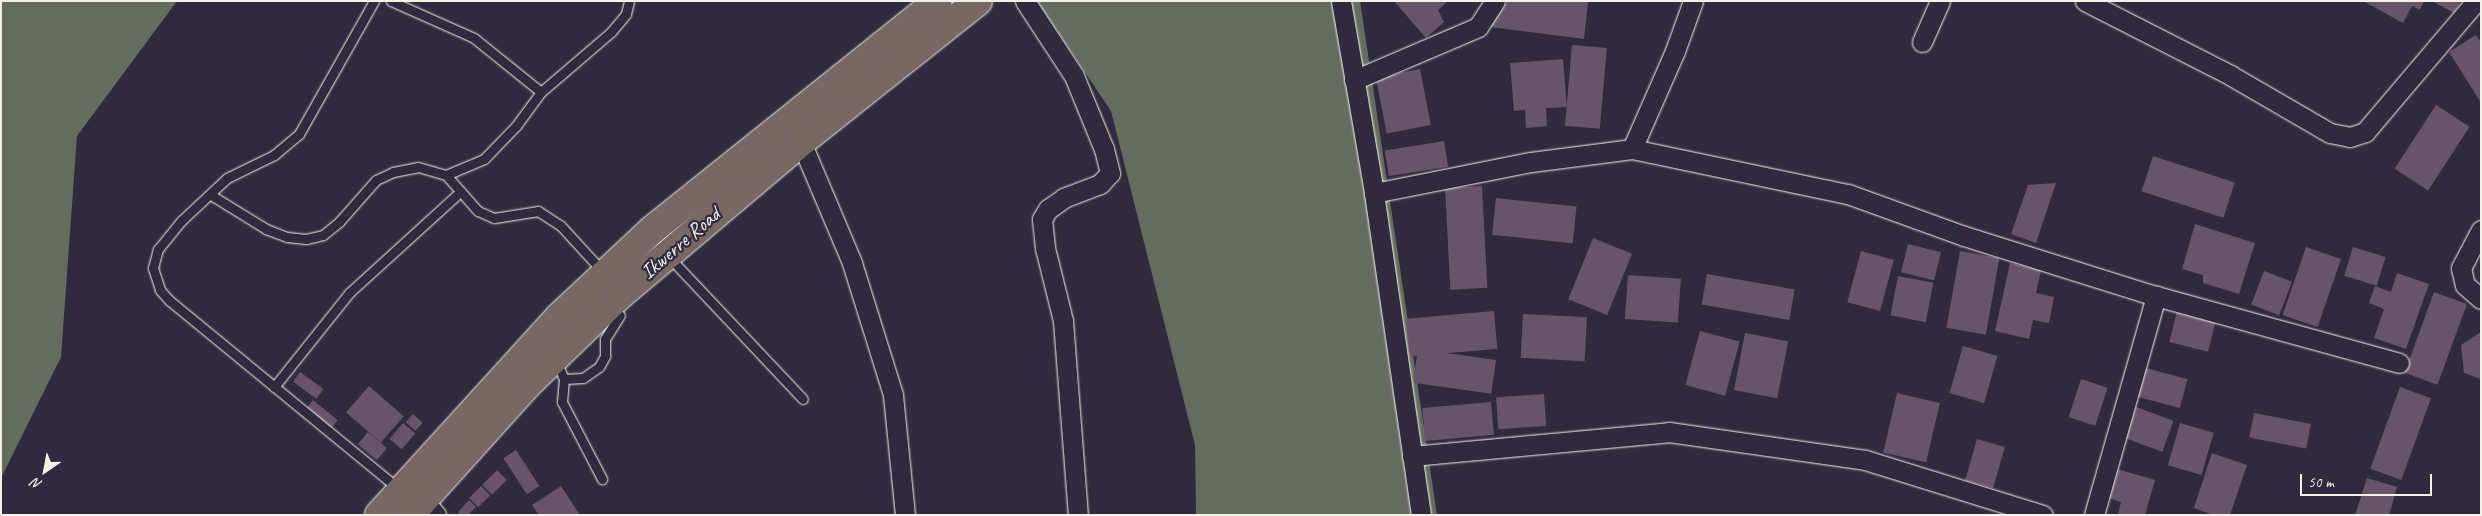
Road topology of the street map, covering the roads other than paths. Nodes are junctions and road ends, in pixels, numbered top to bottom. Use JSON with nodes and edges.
{"nodes":[{"id":1,"x":374,"y":1,"type":"edge"},
{"id":2,"x":391,"y":1,"type":"edge"},
{"id":3,"x":630,"y":1,"type":"edge"},
{"id":4,"x":938,"y":1,"type":"edge"},
{"id":5,"x":978,"y":1,"type":"edge"},
{"id":6,"x":1025,"y":1,"type":"edge"},
{"id":7,"x":1341,"y":1,"type":"edge"},
{"id":8,"x":1495,"y":1,"type":"edge"},
{"id":9,"x":1693,"y":1,"type":"edge"},
{"id":10,"x":1940,"y":1,"type":"edge"},
{"id":11,"x":2085,"y":1,"type":"edge"},
{"id":12,"x":2476,"y":1,"type":"edge"},
{"id":13,"x":1922,"y":42,"type":"dead end"},
{"id":14,"x":1354,"y":80,"type":"junction"},
{"id":15,"x":541,"y":92,"type":"junction"},
{"id":16,"x":801,"y":142,"type":"junction"},
{"id":17,"x":1632,"y":149,"type":"junction"},
{"id":18,"x":446,"y":175,"type":"junction"},
{"id":19,"x":461,"y":191,"type":"junction"},
{"id":20,"x":1374,"y":193,"type":"junction"},
{"id":21,"x":211,"y":195,"type":"junction"},
{"id":22,"x":2481,"y":230,"type":"edge"},
{"id":23,"x":666,"y":254,"type":"junction"},
{"id":24,"x":605,"y":274,"type":"junction"},
{"id":25,"x":2156,"y":296,"type":"junction"},
{"id":26,"x":2481,"y":299,"type":"edge"},
{"id":27,"x":620,"y":315,"type":"dead end"},
{"id":28,"x":2399,"y":363,"type":"dead end"},
{"id":29,"x":559,"y":368,"type":"junction"},
{"id":30,"x":274,"y":387,"type":"junction"},
{"id":31,"x":804,"y":399,"type":"dead end"},
{"id":32,"x":1412,"y":456,"type":"junction"},
{"id":33,"x":602,"y":479,"type":"dead end"},
{"id":34,"x":418,"y":505,"type":"edge"},
{"id":35,"x":379,"y":515,"type":"edge"},
{"id":36,"x":905,"y":515,"type":"edge"},
{"id":37,"x":1078,"y":515,"type":"edge"},
{"id":38,"x":1421,"y":515,"type":"edge"},
{"id":39,"x":2043,"y":515,"type":"edge"},
{"id":40,"x":2094,"y":515,"type":"edge"}],
"edges":[{"from":1,"to":21,"type":"lane"},
{"from":2,"to":15,"type":"lane"},
{"from":3,"to":15,"type":"lane"},
{"from":4,"to":24,"type":"main road","name":"Ikwerre Road"},
{"from":5,"to":16,"type":"main road","name":"Ikwerre Road"},
{"from":6,"to":37,"type":"street"},
{"from":7,"to":14,"type":"street"},
{"from":8,"to":14,"type":"street"},
{"from":9,"to":17,"type":"street"},
{"from":10,"to":13,"type":"street"},
{"from":11,"to":12,"type":"street"},
{"from":14,"to":20,"type":"street"},
{"from":15,"to":18,"type":"lane"},
{"from":16,"to":23,"type":"main road","name":"Ikwerre Road"},
{"from":16,"to":36,"type":"street"},
{"from":17,"to":20,"type":"street"},
{"from":17,"to":25,"type":"street"},
{"from":18,"to":19,"type":"lane"},
{"from":18,"to":21,"type":"lane"},
{"from":19,"to":24,"type":"lane"},
{"from":19,"to":30,"type":"lane"},
{"from":20,"to":32,"type":"street"},
{"from":21,"to":30,"type":"lane"},
{"from":22,"to":26,"type":"street"},
{"from":23,"to":29,"type":"main road","name":"Ikwerre Road"},
{"from":23,"to":31,"type":"lane"},
{"from":24,"to":34,"type":"main road","name":"Ikwerre Road"},
{"from":25,"to":28,"type":"street"},
{"from":25,"to":40,"type":"street"},
{"from":27,"to":29,"type":"lane"},
{"from":29,"to":33,"type":"lane"},
{"from":29,"to":34,"type":"main road","name":"Ikwerre Road"},
{"from":30,"to":34,"type":"lane"},
{"from":32,"to":38,"type":"street"},
{"from":32,"to":39,"type":"street"},
{"from":34,"to":35,"type":"main road","name":"Ikwerre Road"}]}
